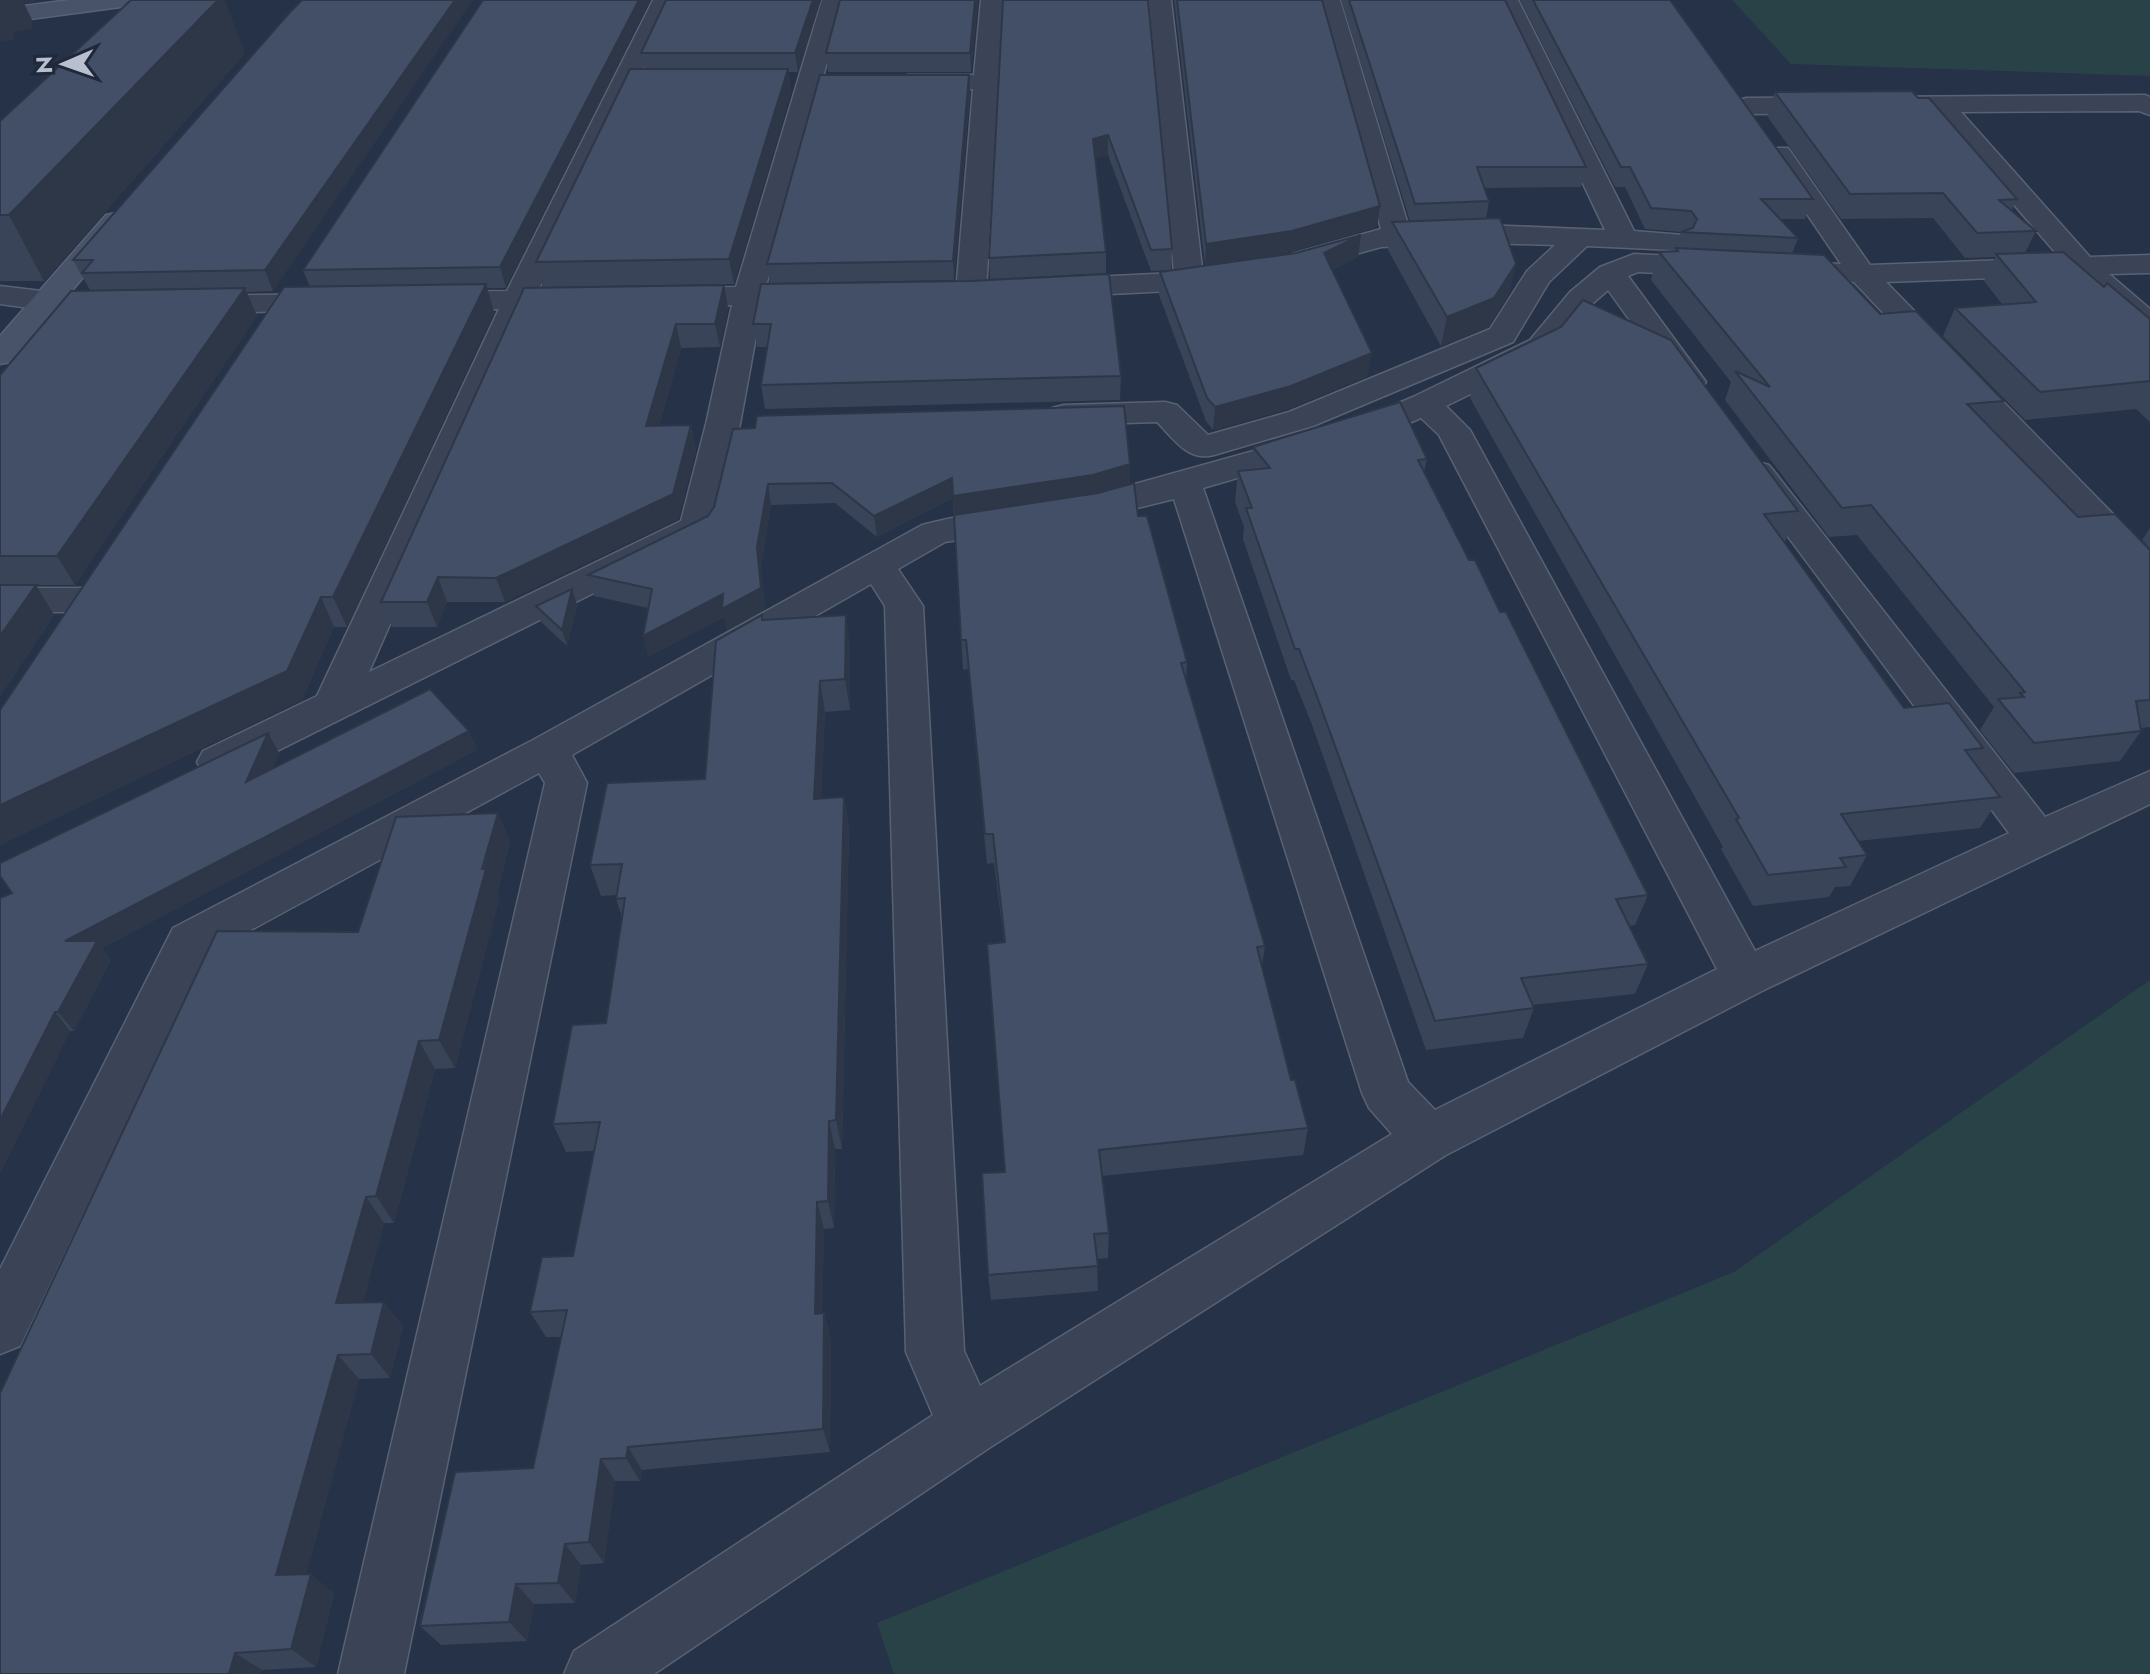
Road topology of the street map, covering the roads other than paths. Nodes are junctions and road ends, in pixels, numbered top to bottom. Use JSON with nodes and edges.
{"nodes":[{"id":1,"x":121,"y":0,"type":"edge"},
{"id":2,"x":664,"y":0,"type":"edge"},
{"id":3,"x":833,"y":0,"type":"edge"},
{"id":4,"x":992,"y":0,"type":"edge"},
{"id":5,"x":1160,"y":0,"type":"edge"},
{"id":6,"x":1329,"y":0,"type":"edge"},
{"id":7,"x":1507,"y":0,"type":"edge"},
{"id":8,"x":0,"y":16,"type":"edge"},
{"id":9,"x":800,"y":82,"type":"junction"},
{"id":10,"x":837,"y":82,"type":"edge"},
{"id":11,"x":882,"y":82,"type":"edge"},
{"id":12,"x":986,"y":82,"type":"junction"},
{"id":13,"x":1729,"y":83,"type":"edge"},
{"id":14,"x":1941,"y":105,"type":"junction"},
{"id":15,"x":1746,"y":106,"type":"junction"},
{"id":16,"x":2150,"y":107,"type":"edge"},
{"id":17,"x":132,"y":203,"type":"edge"},
{"id":18,"x":1397,"y":237,"type":"junction"},
{"id":19,"x":1581,"y":237,"type":"junction"},
{"id":20,"x":1623,"y":238,"type":"junction"},
{"id":21,"x":1749,"y":257,"type":"junction"},
{"id":22,"x":1854,"y":263,"type":"junction"},
{"id":23,"x":2150,"y":264,"type":"edge"},
{"id":24,"x":1278,"y":265,"type":"edge"},
{"id":25,"x":2083,"y":267,"type":"junction"},
{"id":26,"x":1248,"y":270,"type":"edge"},
{"id":27,"x":1610,"y":273,"type":"junction"},
{"id":28,"x":1189,"y":280,"type":"junction"},
{"id":29,"x":295,"y":290,"type":"junction"},
{"id":30,"x":939,"y":292,"type":"edge"},
{"id":31,"x":971,"y":292,"type":"junction"},
{"id":32,"x":844,"y":294,"type":"edge"},
{"id":33,"x":0,"y":295,"type":"edge"},
{"id":34,"x":749,"y":295,"type":"junction"},
{"id":35,"x":641,"y":297,"type":"edge"},
{"id":36,"x":610,"y":298,"type":"edge"},
{"id":37,"x":49,"y":299,"type":"junction"},
{"id":38,"x":518,"y":300,"type":"junction"},
{"id":39,"x":363,"y":302,"type":"edge"},
{"id":40,"x":410,"y":302,"type":"edge"},
{"id":41,"x":164,"y":305,"type":"edge"},
{"id":42,"x":118,"y":306,"type":"edge"},
{"id":43,"x":2150,"y":325,"type":"edge"},
{"id":44,"x":261,"y":342,"type":"edge"},
{"id":45,"x":0,"y":355,"type":"edge"},
{"id":46,"x":1425,"y":404,"type":"junction"},
{"id":47,"x":1712,"y":411,"type":"edge"},
{"id":48,"x":1038,"y":415,"type":"edge"},
{"id":49,"x":1739,"y":448,"type":"edge"},
{"id":50,"x":1179,"y":485,"type":"junction"},
{"id":51,"x":878,"y":566,"type":"junction"},
{"id":52,"x":2150,"y":574,"type":"edge"},
{"id":53,"x":0,"y":600,"type":"edge"},
{"id":54,"x":65,"y":636,"type":"edge"},
{"id":55,"x":333,"y":706,"type":"junction"},
{"id":56,"x":548,"y":750,"type":"junction"},
{"id":57,"x":180,"y":780,"type":"edge"},
{"id":58,"x":2150,"y":786,"type":"edge"},
{"id":59,"x":2038,"y":839,"type":"junction"},
{"id":60,"x":1745,"y":977,"type":"junction"},
{"id":61,"x":1428,"y":1139,"type":"junction"},
{"id":62,"x":0,"y":1327,"type":"edge"},
{"id":63,"x":968,"y":1427,"type":"junction"},
{"id":64,"x":371,"y":1674,"type":"edge"},
{"id":65,"x":597,"y":1674,"type":"edge"}],
"edges":[{"from":1,"to":8,"type":"street"},
{"from":2,"to":38,"type":"street"},
{"from":3,"to":9,"type":"street"},
{"from":4,"to":12,"type":"street"},
{"from":5,"to":28,"type":"street"},
{"from":6,"to":18,"type":"street"},
{"from":7,"to":20,"type":"street"},
{"from":9,"to":10,"type":"street"},
{"from":9,"to":34,"type":"street"},
{"from":11,"to":12,"type":"street"},
{"from":12,"to":31,"type":"street"},
{"from":13,"to":15,"type":"street"},
{"from":14,"to":15,"type":"street"},
{"from":14,"to":16,"type":"street"},
{"from":14,"to":25,"type":"street"},
{"from":15,"to":22,"type":"street"},
{"from":17,"to":37,"type":"street"},
{"from":18,"to":19,"type":"street"},
{"from":18,"to":24,"type":"street"},
{"from":19,"to":20,"type":"street"},
{"from":19,"to":48,"type":"street"},
{"from":20,"to":21,"type":"street"},
{"from":21,"to":22,"type":"street"},
{"from":21,"to":27,"type":"street"},
{"from":22,"to":25,"type":"street"},
{"from":22,"to":52,"type":"street"},
{"from":23,"to":25,"type":"street"},
{"from":25,"to":43,"type":"street"},
{"from":26,"to":28,"type":"street"},
{"from":27,"to":46,"type":"street"},
{"from":27,"to":47,"type":"street"},
{"from":28,"to":31,"type":"street"},
{"from":29,"to":39,"type":"street"},
{"from":29,"to":41,"type":"street"},
{"from":29,"to":44,"type":"street"},
{"from":30,"to":31,"type":"street"},
{"from":32,"to":34,"type":"street"},
{"from":33,"to":37,"type":"street"},
{"from":34,"to":35,"type":"street"},
{"from":34,"to":55,"type":"street"},
{"from":36,"to":38,"type":"street"},
{"from":37,"to":42,"type":"street"},
{"from":37,"to":45,"type":"street"},
{"from":38,"to":40,"type":"street"},
{"from":38,"to":55,"type":"street"},
{"from":46,"to":50,"type":"street"},
{"from":46,"to":60,"type":"street"},
{"from":49,"to":59,"type":"street"},
{"from":50,"to":51,"type":"street"},
{"from":50,"to":61,"type":"street"},
{"from":51,"to":56,"type":"street"},
{"from":51,"to":63,"type":"street"},
{"from":53,"to":54,"type":"street"},
{"from":55,"to":57,"type":"street"},
{"from":56,"to":62,"type":"street"},
{"from":56,"to":64,"type":"street"},
{"from":58,"to":59,"type":"street"},
{"from":59,"to":60,"type":"street"},
{"from":60,"to":61,"type":"street"},
{"from":61,"to":63,"type":"street"},
{"from":63,"to":65,"type":"street"}]}
